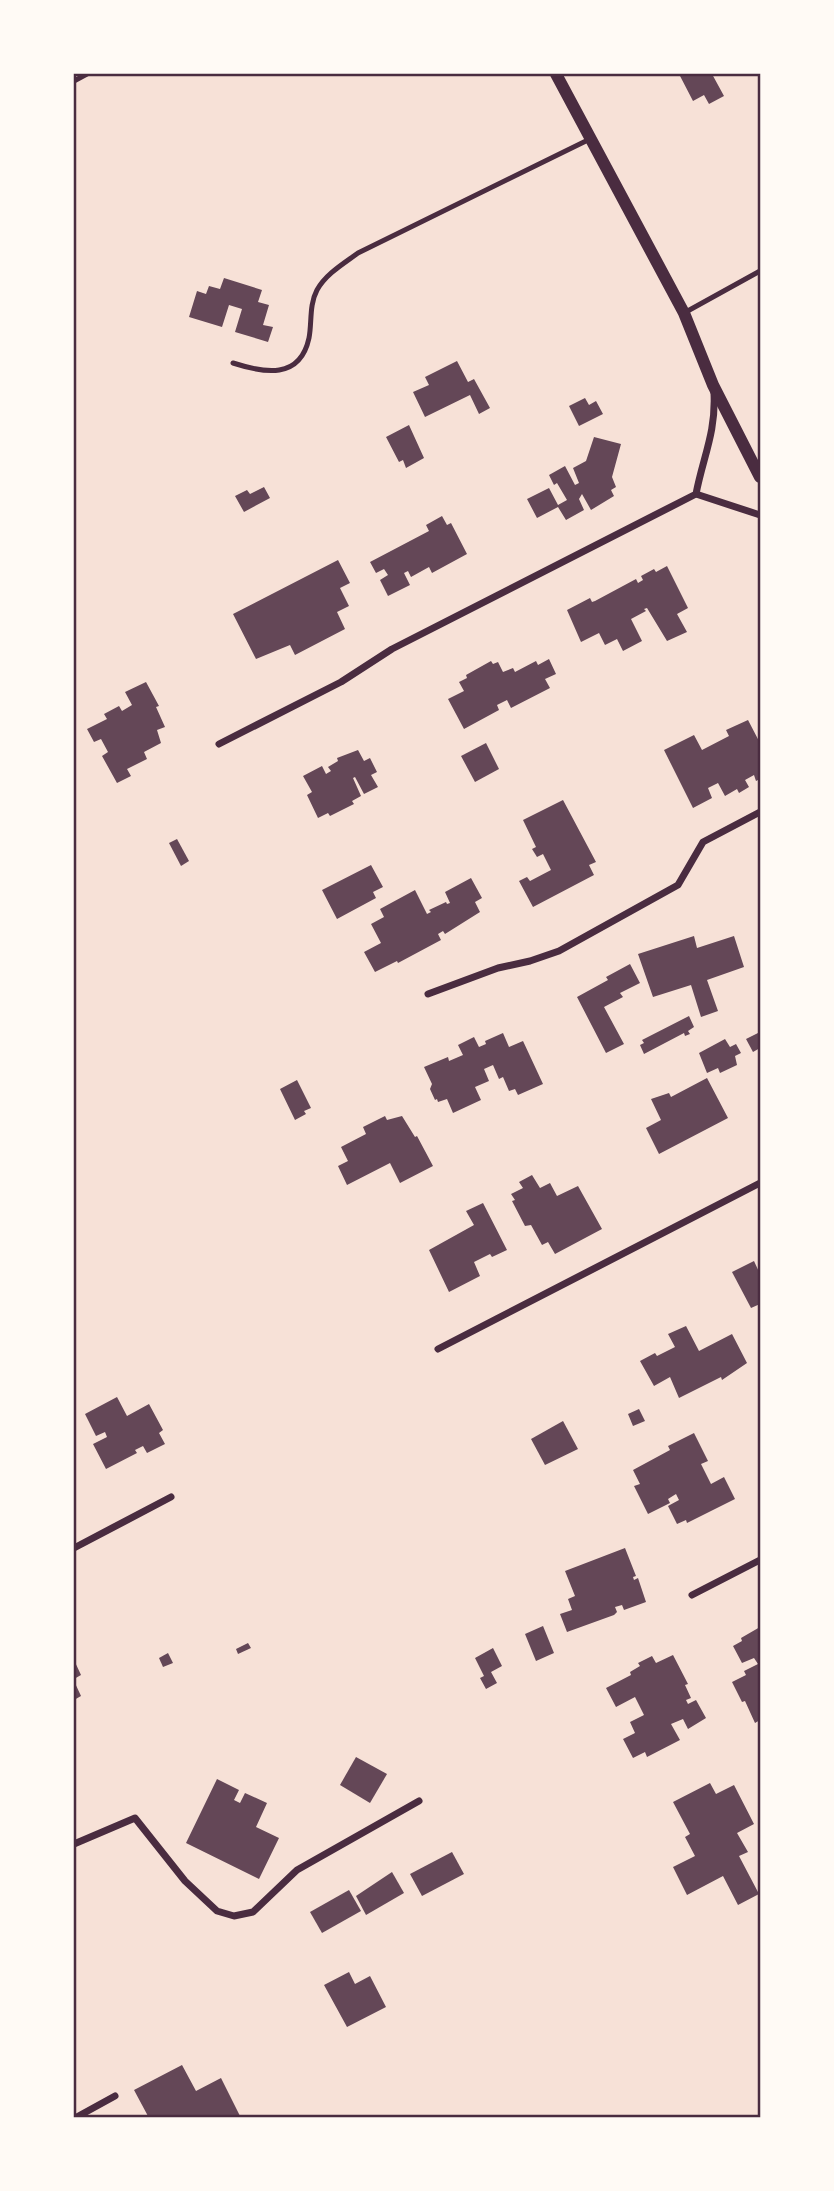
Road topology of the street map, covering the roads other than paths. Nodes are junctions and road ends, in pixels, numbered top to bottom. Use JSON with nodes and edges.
{"nodes":[{"id":1,"x":87,"y":74,"type":"edge"},
{"id":2,"x":556,"y":74,"type":"edge"},
{"id":3,"x":74,"y":81,"type":"edge"},
{"id":4,"x":590,"y":139,"type":"junction"},
{"id":5,"x":761,"y":271,"type":"edge"},
{"id":6,"x":684,"y":313,"type":"junction"},
{"id":7,"x":233,"y":363,"type":"dead end"},
{"id":8,"x":713,"y":385,"type":"junction"},
{"id":9,"x":761,"y":477,"type":"edge"},
{"id":10,"x":695,"y":494,"type":"junction"},
{"id":11,"x":761,"y":514,"type":"edge"},
{"id":12,"x":219,"y":744,"type":"dead end"},
{"id":13,"x":761,"y":812,"type":"edge"},
{"id":14,"x":428,"y":994,"type":"dead end"},
{"id":15,"x":761,"y":1183,"type":"edge"},
{"id":16,"x":438,"y":1349,"type":"dead end"},
{"id":17,"x":171,"y":1497,"type":"dead end"},
{"id":18,"x":74,"y":1548,"type":"edge"},
{"id":19,"x":761,"y":1560,"type":"edge"},
{"id":20,"x":692,"y":1595,"type":"dead end"},
{"id":21,"x":419,"y":1801,"type":"dead end"},
{"id":22,"x":74,"y":1844,"type":"edge"},
{"id":23,"x":115,"y":2096,"type":"dead end"},
{"id":24,"x":75,"y":2118,"type":"edge"}],
"edges":[{"from":1,"to":3,"type":"lane"},
{"from":2,"to":4,"type":"street"},
{"from":4,"to":6,"type":"street"},
{"from":4,"to":7,"type":"lane"},
{"from":5,"to":6,"type":"lane"},
{"from":6,"to":8,"type":"street"},
{"from":8,"to":9,"type":"street"},
{"from":8,"to":10,"type":"street"},
{"from":10,"to":11,"type":"street"},
{"from":10,"to":12,"type":"street"},
{"from":13,"to":14,"type":"street"},
{"from":15,"to":16,"type":"street"},
{"from":17,"to":18,"type":"street"},
{"from":19,"to":20,"type":"street"},
{"from":21,"to":22,"type":"street"},
{"from":23,"to":24,"type":"street"}]}
